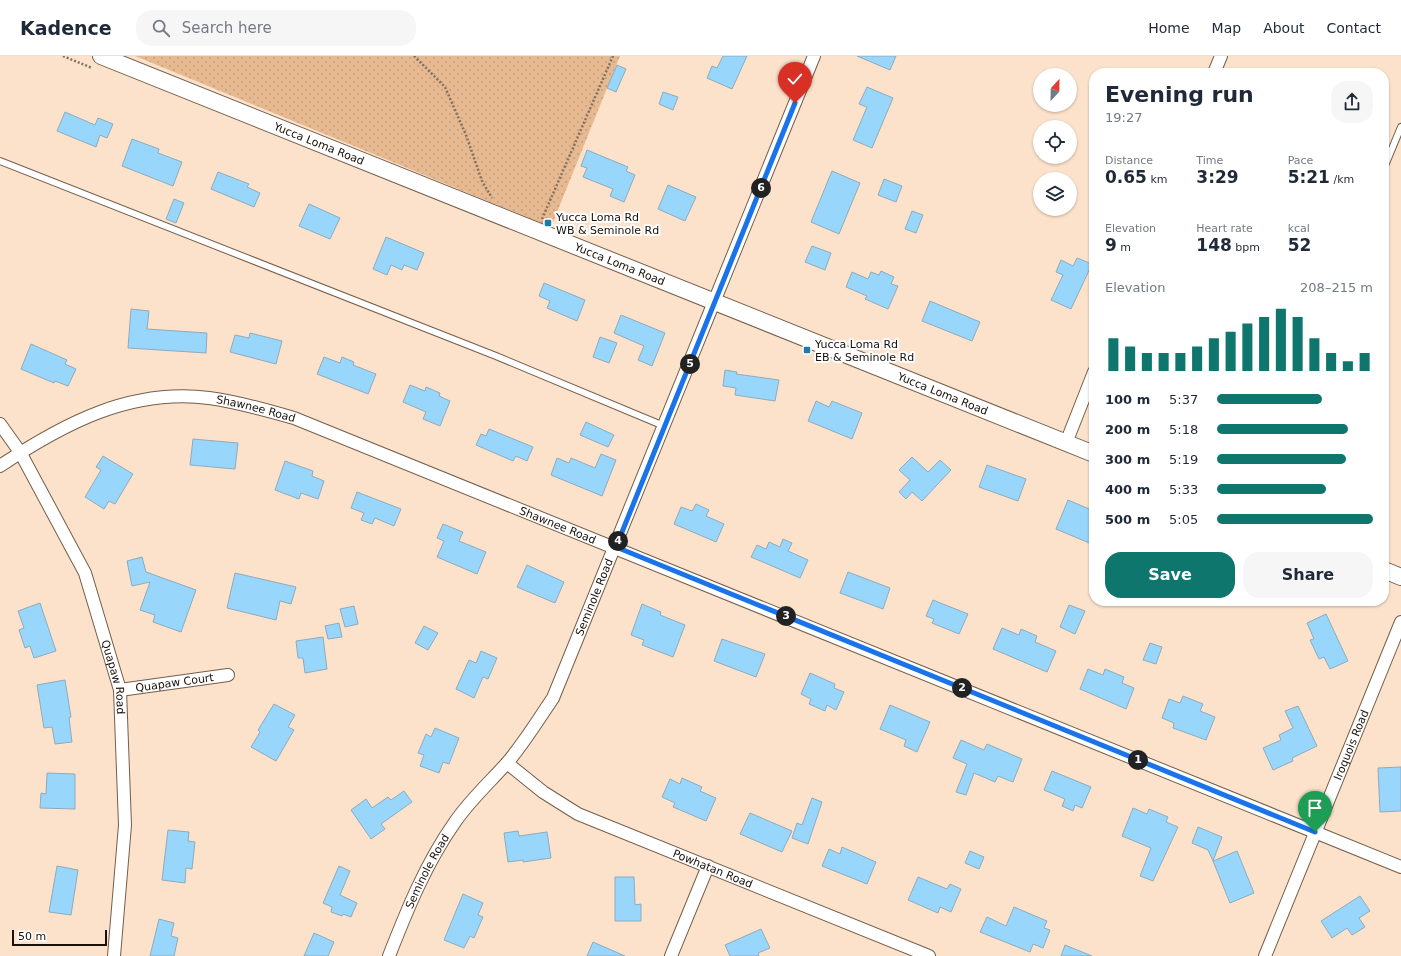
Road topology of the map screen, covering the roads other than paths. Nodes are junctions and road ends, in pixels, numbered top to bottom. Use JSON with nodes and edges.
{"nodes":[{"id":1,"x":101,"y":56,"type":"edge"},
{"id":2,"x":814,"y":56,"type":"edge"},
{"id":3,"x":1221,"y":56,"type":"edge"},
{"id":4,"x":1216,"y":68,"type":"edge"},
{"id":5,"x":1401,"y":127,"type":"edge"},
{"id":6,"x":1389,"y":156,"type":"edge"},
{"id":7,"x":0,"y":161,"type":"edge"},
{"id":8,"x":715,"y":302,"type":"junction"},
{"id":9,"x":1089,"y":385,"type":"edge"},
{"id":10,"x":0,"y":424,"type":"edge"},
{"id":11,"x":664,"y":426,"type":"junction"},
{"id":12,"x":1066,"y":443,"type":"junction"},
{"id":13,"x":20,"y":452,"type":"junction"},
{"id":14,"x":1089,"y":452,"type":"edge"},
{"id":15,"x":0,"y":466,"type":"edge"},
{"id":16,"x":616,"y":547,"type":"junction"},
{"id":17,"x":1389,"y":572,"type":"edge"},
{"id":18,"x":1401,"y":577,"type":"edge"},
{"id":19,"x":1401,"y":622,"type":"edge"},
{"id":20,"x":228,"y":675,"type":"dead end"},
{"id":21,"x":120,"y":690,"type":"junction"},
{"id":22,"x":507,"y":763,"type":"junction"},
{"id":23,"x":1315,"y":832,"type":"junction"},
{"id":24,"x":708,"y":866,"type":"junction"},
{"id":25,"x":1401,"y":867,"type":"edge"},
{"id":26,"x":114,"y":956,"type":"edge"},
{"id":27,"x":389,"y":956,"type":"edge"},
{"id":28,"x":671,"y":956,"type":"edge"},
{"id":29,"x":929,"y":956,"type":"edge"},
{"id":30,"x":1265,"y":956,"type":"edge"}],
"edges":[{"from":1,"to":8,"type":"main road","name":"Yucca Loma Road"},
{"from":2,"to":8,"type":"street","name":"Seminole Road"},
{"from":3,"to":4,"type":"street"},
{"from":5,"to":6,"type":"lane"},
{"from":7,"to":11,"type":"lane"},
{"from":8,"to":11,"type":"street","name":"Seminole Road"},
{"from":8,"to":12,"type":"main road","name":"Yucca Loma Road"},
{"from":9,"to":12,"type":"street"},
{"from":10,"to":13,"type":"street","name":"Quapaw Road"},
{"from":11,"to":16,"type":"street","name":"Seminole Road"},
{"from":12,"to":14,"type":"main road","name":"Yucca Loma Road"},
{"from":13,"to":15,"type":"street","name":"Shawnee Road"},
{"from":13,"to":16,"type":"street","name":"Shawnee Road"},
{"from":13,"to":21,"type":"street","name":"Quapaw Road"},
{"from":16,"to":22,"type":"street","name":"Seminole Road"},
{"from":16,"to":23,"type":"street","name":"Shawnee Road"},
{"from":17,"to":18,"type":"main road"},
{"from":19,"to":23,"type":"street","name":"Iroquois Road"},
{"from":20,"to":21,"type":"street","name":"Quapaw Court"},
{"from":21,"to":26,"type":"street","name":"Quapaw Road"},
{"from":22,"to":24,"type":"street","name":"Powhatan Road"},
{"from":22,"to":27,"type":"street","name":"Seminole Road"},
{"from":23,"to":25,"type":"street","name":"Shawnee Road"},
{"from":23,"to":30,"type":"street","name":"Iroquois Road"},
{"from":24,"to":28,"type":"street"},
{"from":24,"to":29,"type":"street","name":"Powhatan Road"}]}
